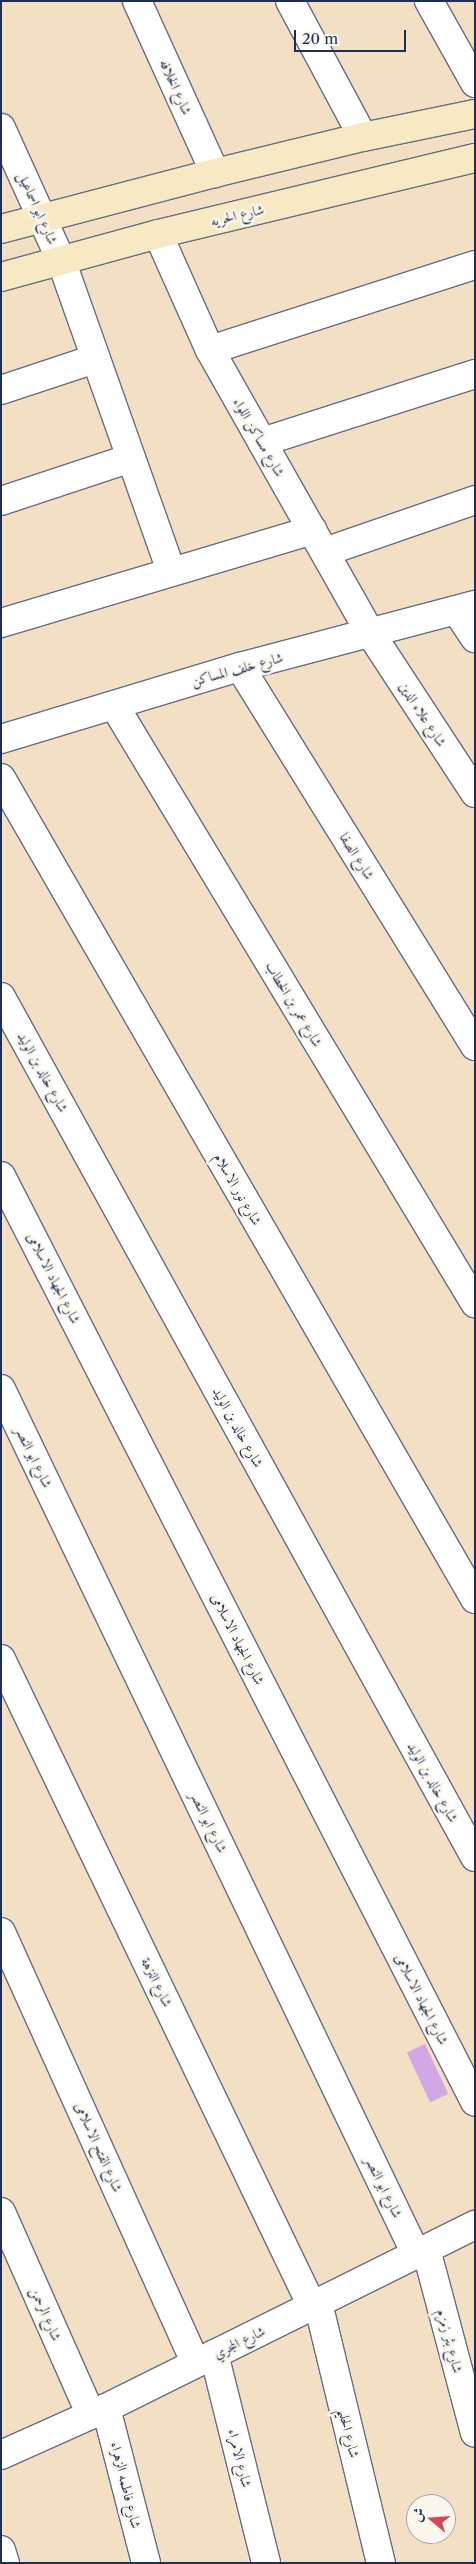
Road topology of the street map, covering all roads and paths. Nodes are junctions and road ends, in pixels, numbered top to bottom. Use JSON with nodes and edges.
{"nodes":[{"id":1,"x":137,"y":1,"type":"edge"},
{"id":2,"x":290,"y":1,"type":"edge"},
{"id":3,"x":429,"y":1,"type":"edge"},
{"id":4,"x":475,"y":83,"type":"edge"},
{"id":5,"x":475,"y":114,"type":"edge"},
{"id":6,"x":1,"y":128,"type":"edge"},
{"id":7,"x":363,"y":137,"type":"junction"},
{"id":8,"x":475,"y":158,"type":"edge"},
{"id":9,"x":215,"y":173,"type":"junction"},
{"id":10,"x":43,"y":217,"type":"junction"},
{"id":11,"x":1,"y":229,"type":"edge"},
{"id":12,"x":158,"y":234,"type":"junction"},
{"id":13,"x":62,"y":260,"type":"junction"},
{"id":14,"x":475,"y":265,"type":"edge"},
{"id":15,"x":1,"y":278,"type":"edge"},
{"id":16,"x":210,"y":350,"type":"junction"},
{"id":17,"x":95,"y":360,"type":"junction"},
{"id":18,"x":475,"y":374,"type":"edge"},
{"id":19,"x":1,"y":390,"type":"edge"},
{"id":20,"x":262,"y":442,"type":"junction"},
{"id":21,"x":130,"y":458,"type":"junction"},
{"id":22,"x":475,"y":500,"type":"edge"},
{"id":23,"x":1,"y":501,"type":"edge"},
{"id":24,"x":318,"y":540,"type":"junction"},
{"id":25,"x":171,"y":570,"type":"junction"},
{"id":26,"x":465,"y":608,"type":"edge"},
{"id":27,"x":1,"y":623,"type":"edge"},
{"id":28,"x":371,"y":634,"type":"junction"},
{"id":29,"x":475,"y":638,"type":"edge"},
{"id":30,"x":240,"y":667,"type":"junction"},
{"id":31,"x":114,"y":705,"type":"junction"},
{"id":32,"x":1,"y":739,"type":"edge"},
{"id":33,"x":1,"y":778,"type":"edge"},
{"id":34,"x":475,"y":794,"type":"edge"},
{"id":35,"x":1,"y":997,"type":"edge"},
{"id":36,"x":475,"y":1046,"type":"edge"},
{"id":37,"x":1,"y":1176,"type":"edge"},
{"id":38,"x":475,"y":1303,"type":"edge"},
{"id":39,"x":1,"y":1389,"type":"edge"},
{"id":40,"x":475,"y":1599,"type":"edge"},
{"id":41,"x":1,"y":1659,"type":"edge"},
{"id":42,"x":475,"y":1857,"type":"edge"},
{"id":43,"x":1,"y":1932,"type":"edge"},
{"id":44,"x":475,"y":2102,"type":"edge"},
{"id":45,"x":1,"y":2212,"type":"edge"},
{"id":46,"x":475,"y":2225,"type":"edge"},
{"id":47,"x":421,"y":2252,"type":"junction"},
{"id":48,"x":315,"y":2304,"type":"junction"},
{"id":49,"x":205,"y":2358,"type":"junction"},
{"id":50,"x":98,"y":2412,"type":"junction"},
{"id":51,"x":475,"y":2433,"type":"edge"},
{"id":52,"x":1,"y":2455,"type":"edge"},
{"id":53,"x":1,"y":2550,"type":"edge"},
{"id":54,"x":4,"y":2563,"type":"edge"},
{"id":55,"x":146,"y":2563,"type":"edge"},
{"id":56,"x":266,"y":2563,"type":"edge"},
{"id":57,"x":381,"y":2563,"type":"edge"}],
"edges":[{"from":1,"to":9,"type":"street","name":"شارع الخلافه"},
{"from":2,"to":7,"type":"street"},
{"from":3,"to":4,"type":"street"},
{"from":5,"to":7,"type":"main road"},
{"from":6,"to":10,"type":"street","name":"شارع ابو اسماعيل"},
{"from":7,"to":9,"type":"main road"},
{"from":8,"to":12,"type":"main road","name":"شارع الحريه"},
{"from":9,"to":10,"type":"main road"},
{"from":10,"to":11,"type":"main road"},
{"from":10,"to":13,"type":"street","name":"شارع ابو اسماعيل"},
{"from":12,"to":13,"type":"main road","name":"شارع الحريه"},
{"from":12,"to":16,"type":"street","name":"شارع مساكن اللواء"},
{"from":13,"to":15,"type":"main road","name":"شارع الحريه"},
{"from":13,"to":17,"type":"street","name":"شارع ابو اسماعيل"},
{"from":14,"to":16,"type":"street"},
{"from":16,"to":20,"type":"street","name":"شارع مساكن اللواء"},
{"from":17,"to":19,"type":"street"},
{"from":17,"to":21,"type":"street","name":"شارع ابو اسماعيل"},
{"from":18,"to":20,"type":"street"},
{"from":20,"to":24,"type":"street","name":"شارع مساكن اللواء"},
{"from":21,"to":23,"type":"street"},
{"from":21,"to":25,"type":"street","name":"شارع ابو اسماعيل"},
{"from":22,"to":24,"type":"street"},
{"from":24,"to":25,"type":"street"},
{"from":24,"to":28,"type":"street","name":"شارع مساكن اللواء"},
{"from":25,"to":27,"type":"street"},
{"from":26,"to":28,"type":"street","name":"شارع خلف المساكن"},
{"from":26,"to":29,"type":"street"},
{"from":28,"to":30,"type":"street","name":"شارع خلف المساكن"},
{"from":28,"to":34,"type":"street","name":"شارع علاء الدين"},
{"from":30,"to":31,"type":"street","name":"شارع خلف المساكن"},
{"from":30,"to":36,"type":"street","name":"شارع الصفا"},
{"from":31,"to":32,"type":"street","name":"شارع خلف المساكن"},
{"from":31,"to":38,"type":"street","name":"شارع عمر بن الخطاب"},
{"from":33,"to":40,"type":"street","name":"شارع نور الاسلام"},
{"from":35,"to":42,"type":"street","name":"شارع خالد بن الوليد"},
{"from":37,"to":44,"type":"street","name":"شارع الجهاد الاسلامى"},
{"from":39,"to":47,"type":"street","name":"شارع ابو النصر"},
{"from":41,"to":48,"type":"street","name":"شارع النزهة"},
{"from":43,"to":49,"type":"street","name":"شارع الفتح الاسلامى"},
{"from":45,"to":50,"type":"street","name":"شارع الرحمن"},
{"from":46,"to":47,"type":"street","name":"شارع المجري"},
{"from":47,"to":48,"type":"street","name":"شارع المجري"},
{"from":47,"to":51,"type":"street","name":"شارع بئر زمزم"},
{"from":48,"to":49,"type":"street","name":"شارع المجري"},
{"from":48,"to":57,"type":"street","name":"شارع الحليم"},
{"from":49,"to":50,"type":"street","name":"شارع المجري"},
{"from":49,"to":56,"type":"street","name":"شارع الامراء"},
{"from":50,"to":52,"type":"street","name":"شارع المجري"},
{"from":50,"to":55,"type":"street","name":"شارع فاطمه الزهراء"},
{"from":53,"to":54,"type":"street"}]}
